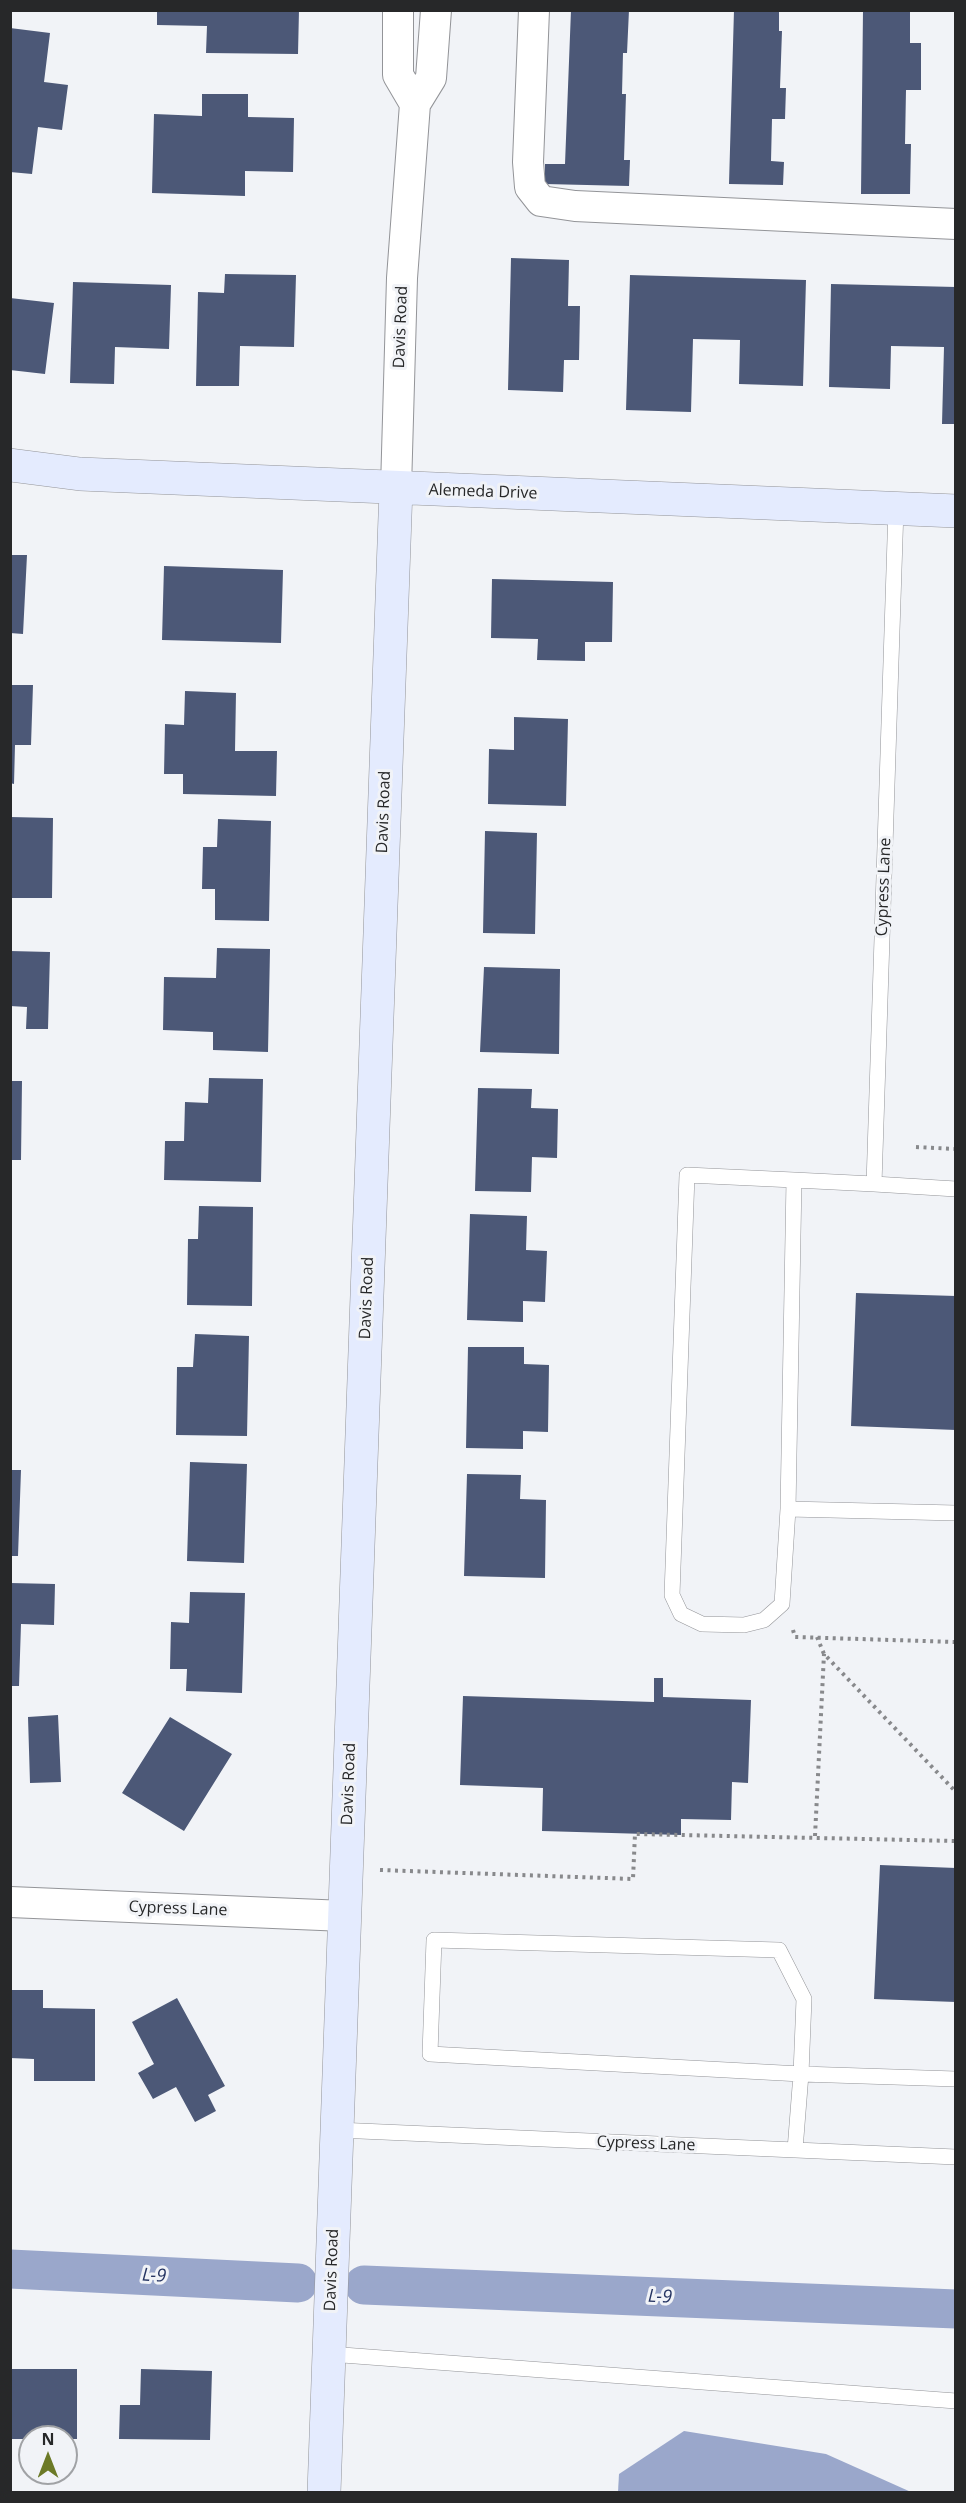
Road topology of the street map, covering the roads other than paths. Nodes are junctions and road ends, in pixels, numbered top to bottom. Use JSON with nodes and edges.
{"nodes":[{"id":1,"x":399,"y":10,"type":"edge"},
{"id":2,"x":418,"y":10,"type":"edge"},
{"id":3,"x":436,"y":10,"type":"edge"},
{"id":4,"x":534,"y":10,"type":"edge"},
{"id":5,"x":431,"y":62,"type":"junction"},
{"id":6,"x":415,"y":104,"type":"junction"},
{"id":7,"x":956,"y":224,"type":"edge"},
{"id":8,"x":10,"y":465,"type":"edge"},
{"id":9,"x":396,"y":488,"type":"junction"},
{"id":10,"x":896,"y":508,"type":"junction"},
{"id":11,"x":956,"y":511,"type":"edge"},
{"id":12,"x":794,"y":1180,"type":"junction"},
{"id":13,"x":874,"y":1184,"type":"junction"},
{"id":14,"x":956,"y":1189,"type":"edge"},
{"id":15,"x":788,"y":1509,"type":"junction"},
{"id":16,"x":956,"y":1513,"type":"edge"},
{"id":17,"x":10,"y":1902,"type":"edge"},
{"id":18,"x":345,"y":1916,"type":"junction"},
{"id":19,"x":801,"y":2074,"type":"junction"},
{"id":20,"x":956,"y":2079,"type":"edge"},
{"id":21,"x":337,"y":2130,"type":"junction"},
{"id":22,"x":795,"y":2150,"type":"junction"},
{"id":23,"x":956,"y":2157,"type":"edge"},
{"id":24,"x":329,"y":2354,"type":"junction"},
{"id":25,"x":956,"y":2401,"type":"edge"},
{"id":26,"x":324,"y":2493,"type":"edge"}],
"edges":[{"from":1,"to":6,"type":"street"},
{"from":2,"to":5,"type":"street"},
{"from":3,"to":5,"type":"street","name":"Davis Road"},
{"from":4,"to":7,"type":"street"},
{"from":5,"to":6,"type":"street","name":"Davis Road"},
{"from":6,"to":9,"type":"street","name":"Davis Road"},
{"from":8,"to":9,"type":"street","name":"Alemeda Drive"},
{"from":9,"to":10,"type":"street","name":"Alemeda Drive"},
{"from":9,"to":18,"type":"street","name":"Davis Road"},
{"from":10,"to":11,"type":"street","name":"Alemeda Drive"},
{"from":10,"to":13,"type":"lane","name":"Cypress Lane"},
{"from":12,"to":13,"type":"lane"},
{"from":12,"to":15,"type":"lane"},
{"from":12,"to":15,"type":"lane"},
{"from":13,"to":14,"type":"lane"},
{"from":15,"to":16,"type":"lane"},
{"from":17,"to":18,"type":"street","name":"Cypress Lane"},
{"from":18,"to":21,"type":"street","name":"Davis Road"},
{"from":19,"to":19,"type":"lane"},
{"from":19,"to":20,"type":"lane"},
{"from":19,"to":22,"type":"lane"},
{"from":21,"to":22,"type":"lane","name":"Cypress Lane"},
{"from":21,"to":24,"type":"street","name":"Davis Road"},
{"from":22,"to":23,"type":"lane","name":"Cypress Lane"},
{"from":24,"to":25,"type":"lane"},
{"from":24,"to":26,"type":"street","name":"Davis Road"}]}
